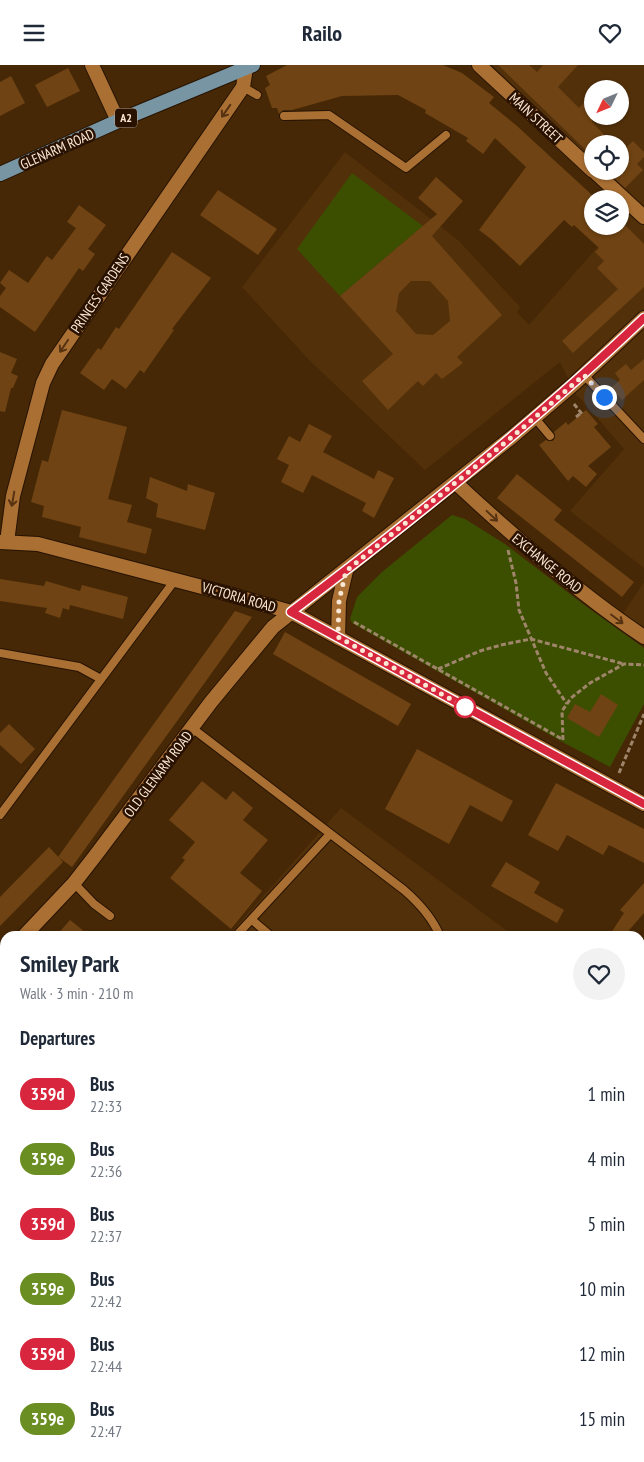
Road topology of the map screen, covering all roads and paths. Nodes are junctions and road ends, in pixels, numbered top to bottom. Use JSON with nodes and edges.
{"nodes":[{"id":1,"x":92,"y":65,"type":"edge"},
{"id":2,"x":479,"y":65,"type":"edge"},
{"id":3,"x":249,"y":67,"type":"edge"},
{"id":4,"x":243,"y":87,"type":"junction"},
{"id":5,"x":257,"y":95,"type":"dead end"},
{"id":6,"x":284,"y":116,"type":"dead end"},
{"id":7,"x":118,"y":121,"type":"junction"},
{"id":8,"x":446,"y":135,"type":"dead end"},
{"id":9,"x":584,"y":163,"type":"edge"},
{"id":10,"x":0,"y":174,"type":"edge"},
{"id":11,"x":603,"y":180,"type":"edge"},
{"id":12,"x":644,"y":217,"type":"edge"},
{"id":13,"x":644,"y":318,"type":"edge"},
{"id":14,"x":584,"y":375,"type":"junction"},
{"id":15,"x":574,"y":404,"type":"dead end"},
{"id":16,"x":576,"y":417,"type":"dead end"},
{"id":17,"x":534,"y":418,"type":"junction"},
{"id":18,"x":550,"y":436,"type":"dead end"},
{"id":19,"x":644,"y":439,"type":"edge"},
{"id":20,"x":456,"y":483,"type":"junction"},
{"id":21,"x":511,"y":534,"type":"junction"},
{"id":22,"x":3,"y":542,"type":"edge"},
{"id":23,"x":346,"y":571,"type":"junction"},
{"id":24,"x":175,"y":580,"type":"junction"},
{"id":25,"x":291,"y":612,"type":"junction"},
{"id":26,"x":350,"y":619,"type":"dead end"},
{"id":27,"x":338,"y":637,"type":"junction"},
{"id":28,"x":644,"y":637,"type":"edge"},
{"id":29,"x":531,"y":639,"type":"junction"},
{"id":30,"x":0,"y":653,"type":"edge"},
{"id":31,"x":624,"y":664,"type":"junction"},
{"id":32,"x":644,"y":665,"type":"edge"},
{"id":33,"x":438,"y":669,"type":"junction"},
{"id":34,"x":101,"y":679,"type":"junction"},
{"id":35,"x":567,"y":704,"type":"junction"},
{"id":36,"x":644,"y":714,"type":"edge"},
{"id":37,"x":192,"y":728,"type":"junction"},
{"id":38,"x":562,"y":739,"type":"junction"},
{"id":39,"x":566,"y":744,"type":"dead end"},
{"id":40,"x":612,"y":787,"type":"junction"},
{"id":41,"x":644,"y":804,"type":"edge"},
{"id":42,"x":0,"y":815,"type":"edge"},
{"id":43,"x":330,"y":834,"type":"junction"},
{"id":44,"x":74,"y":883,"type":"junction"},
{"id":45,"x":110,"y":917,"type":"dead end"},
{"id":46,"x":252,"y":919,"type":"junction"},
{"id":47,"x":29,"y":931,"type":"edge"},
{"id":48,"x":241,"y":931,"type":"edge"},
{"id":49,"x":265,"y":931,"type":"edge"},
{"id":50,"x":437,"y":931,"type":"edge"}],
"edges":[{"from":1,"to":7,"type":"street"},
{"from":2,"to":9,"type":"street","name":"MAIN STREET"},
{"from":3,"to":4,"type":"street","name":"PRINCES GARDENS"},
{"from":3,"to":7,"type":"main road","name":"GLENARM ROAD","number":"A2"},
{"from":4,"to":5,"type":"lane"},
{"from":4,"to":22,"type":"street","name":"PRINCES GARDENS","one_way":true},
{"from":6,"to":8,"type":"lane"},
{"from":7,"to":10,"type":"main road","name":"GLENARM ROAD","number":"A2"},
{"from":11,"to":12,"type":"street","name":"MAIN STREET"},
{"from":13,"to":14,"type":"street","name":"OLD GLENARM ROAD"},
{"from":14,"to":17,"type":"street","name":"OLD GLENARM ROAD"},
{"from":14,"to":19,"type":"lane"},
{"from":15,"to":16,"type":"path"},
{"from":17,"to":18,"type":"lane"},
{"from":17,"to":20,"type":"street","name":"OLD GLENARM ROAD"},
{"from":20,"to":21,"type":"street","name":"EXCHANGE ROAD","one_way":true},
{"from":20,"to":23,"type":"street","name":"OLD GLENARM ROAD"},
{"from":21,"to":28,"type":"street","name":"EXCHANGE ROAD","one_way":true},
{"from":21,"to":29,"type":"path"},
{"from":22,"to":24,"type":"street","name":"VICTORIA ROAD"},
{"from":23,"to":25,"type":"street","name":"OLD GLENARM ROAD"},
{"from":23,"to":27,"type":"street"},
{"from":24,"to":25,"type":"street","name":"VICTORIA ROAD"},
{"from":24,"to":34,"type":"lane"},
{"from":25,"to":27,"type":"street","name":"VICTORIA ROAD"},
{"from":25,"to":37,"type":"street","name":"OLD GLENARM ROAD"},
{"from":26,"to":33,"type":"path"},
{"from":27,"to":40,"type":"street","name":"VICTORIA ROAD"},
{"from":29,"to":31,"type":"path"},
{"from":29,"to":33,"type":"path"},
{"from":29,"to":35,"type":"path"},
{"from":30,"to":34,"type":"lane"},
{"from":31,"to":32,"type":"path"},
{"from":31,"to":35,"type":"path"},
{"from":33,"to":38,"type":"path"},
{"from":34,"to":42,"type":"lane"},
{"from":35,"to":38,"type":"path"},
{"from":36,"to":40,"type":"path"},
{"from":37,"to":43,"type":"lane"},
{"from":37,"to":44,"type":"street","name":"OLD GLENARM ROAD"},
{"from":38,"to":39,"type":"path"},
{"from":40,"to":41,"type":"street","name":"VICTORIA ROAD"},
{"from":43,"to":46,"type":"lane"},
{"from":43,"to":50,"type":"lane"},
{"from":44,"to":45,"type":"lane"},
{"from":44,"to":47,"type":"street","name":"OLD GLENARM ROAD"},
{"from":46,"to":48,"type":"lane"},
{"from":46,"to":49,"type":"lane"}]}
